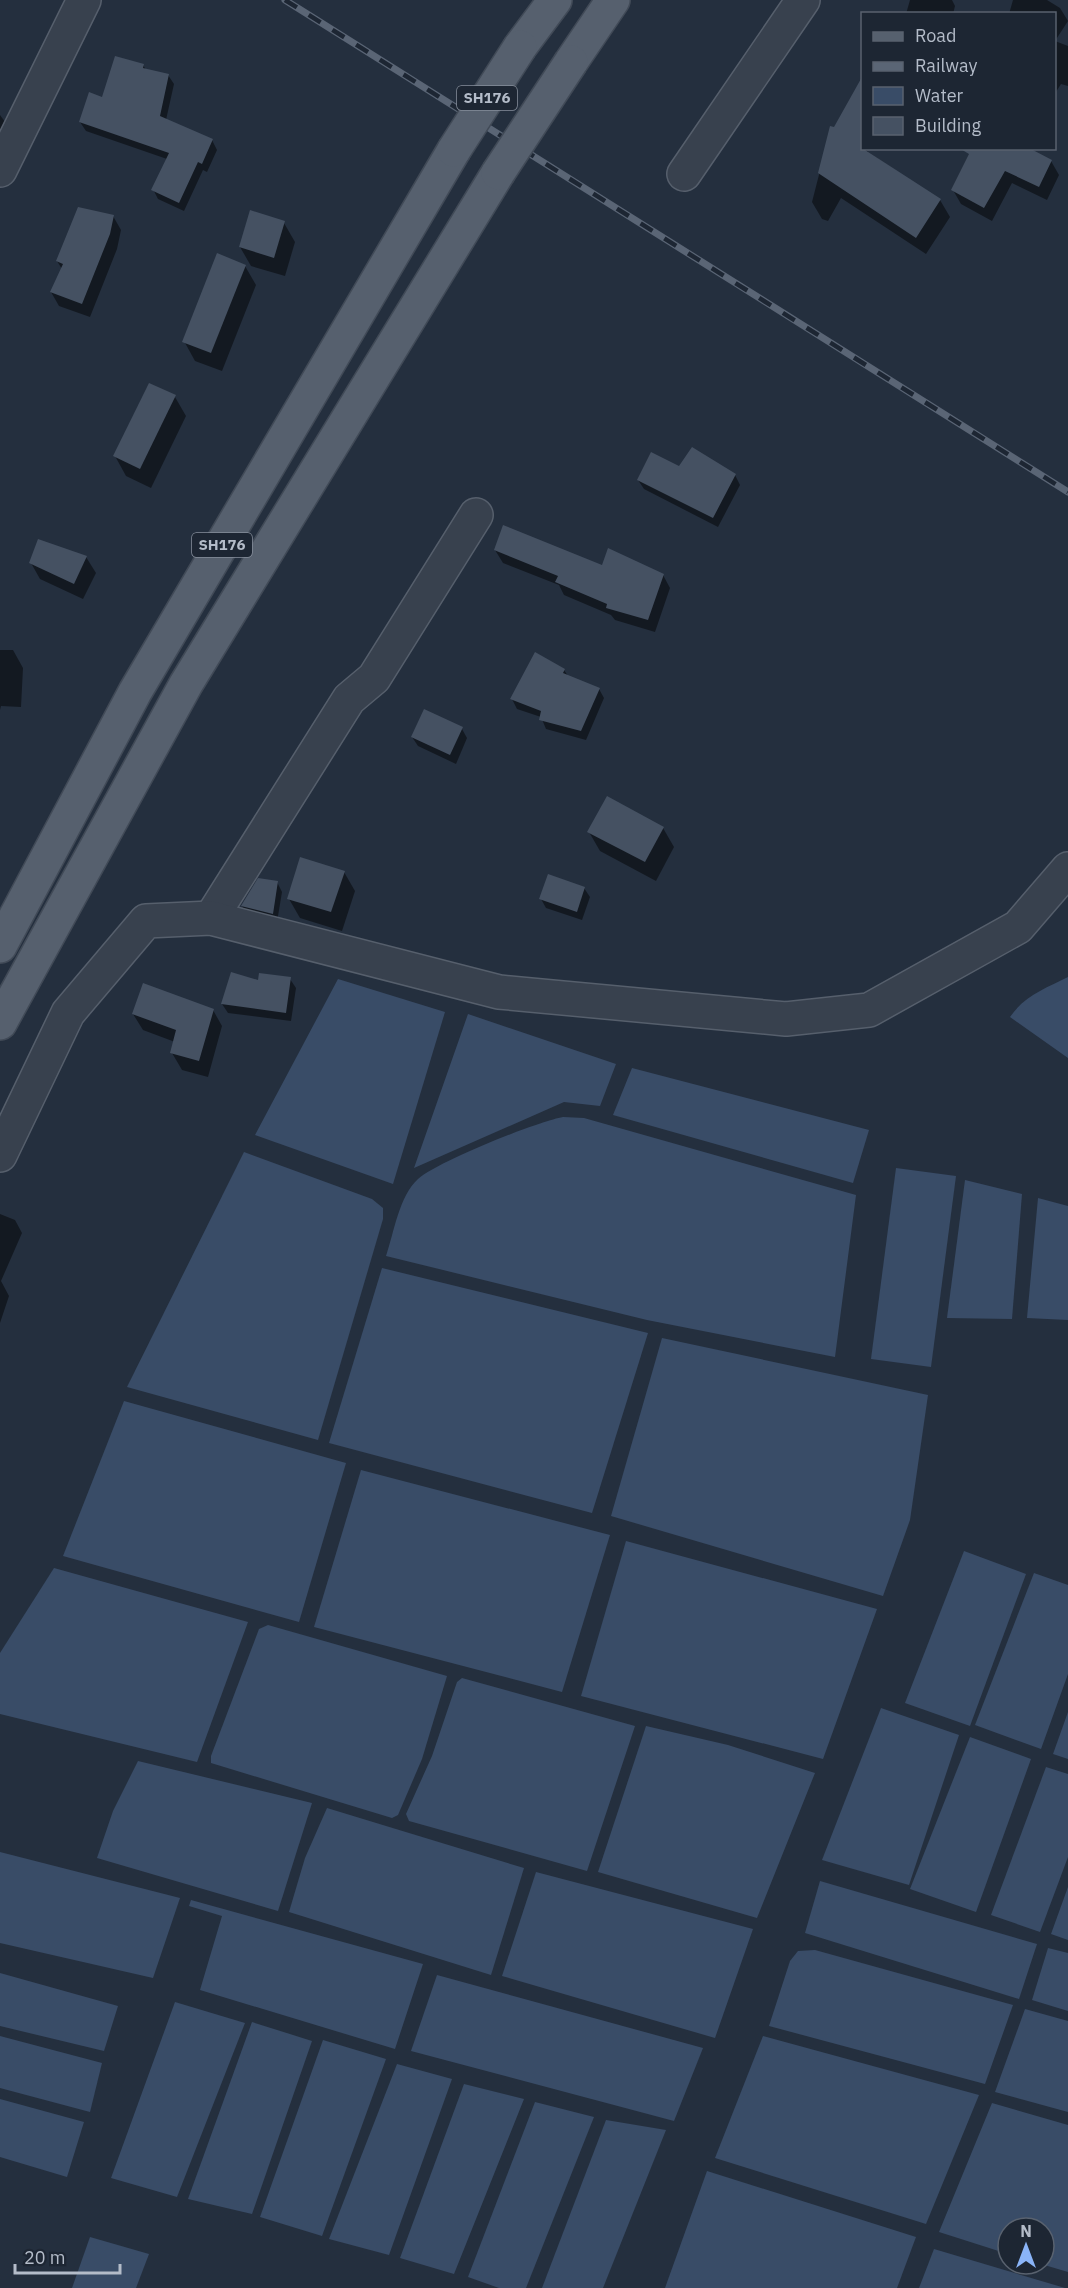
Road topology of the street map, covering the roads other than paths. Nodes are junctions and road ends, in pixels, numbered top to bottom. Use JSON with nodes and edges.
{"nodes":[{"id":1,"x":84,"y":0,"type":"edge"},
{"id":2,"x":555,"y":0,"type":"edge"},
{"id":3,"x":613,"y":0,"type":"edge"},
{"id":4,"x":802,"y":0,"type":"edge"},
{"id":5,"x":0,"y":170,"type":"edge"},
{"id":6,"x":684,"y":174,"type":"dead end"},
{"id":7,"x":476,"y":515,"type":"dead end"},
{"id":8,"x":1068,"y":869,"type":"edge"},
{"id":9,"x":211,"y":918,"type":"junction"},
{"id":10,"x":0,"y":946,"type":"edge"},
{"id":11,"x":0,"y":1023,"type":"edge"},
{"id":12,"x":0,"y":1155,"type":"edge"}],
"edges":[{"from":1,"to":5,"type":"street"},
{"from":2,"to":10,"type":"main road","number":"SH176","bridge":true},
{"from":3,"to":11,"type":"main road","bridge":true},
{"from":4,"to":6,"type":"street"},
{"from":7,"to":9,"type":"street"},
{"from":8,"to":9,"type":"street"},
{"from":9,"to":12,"type":"street"}]}
